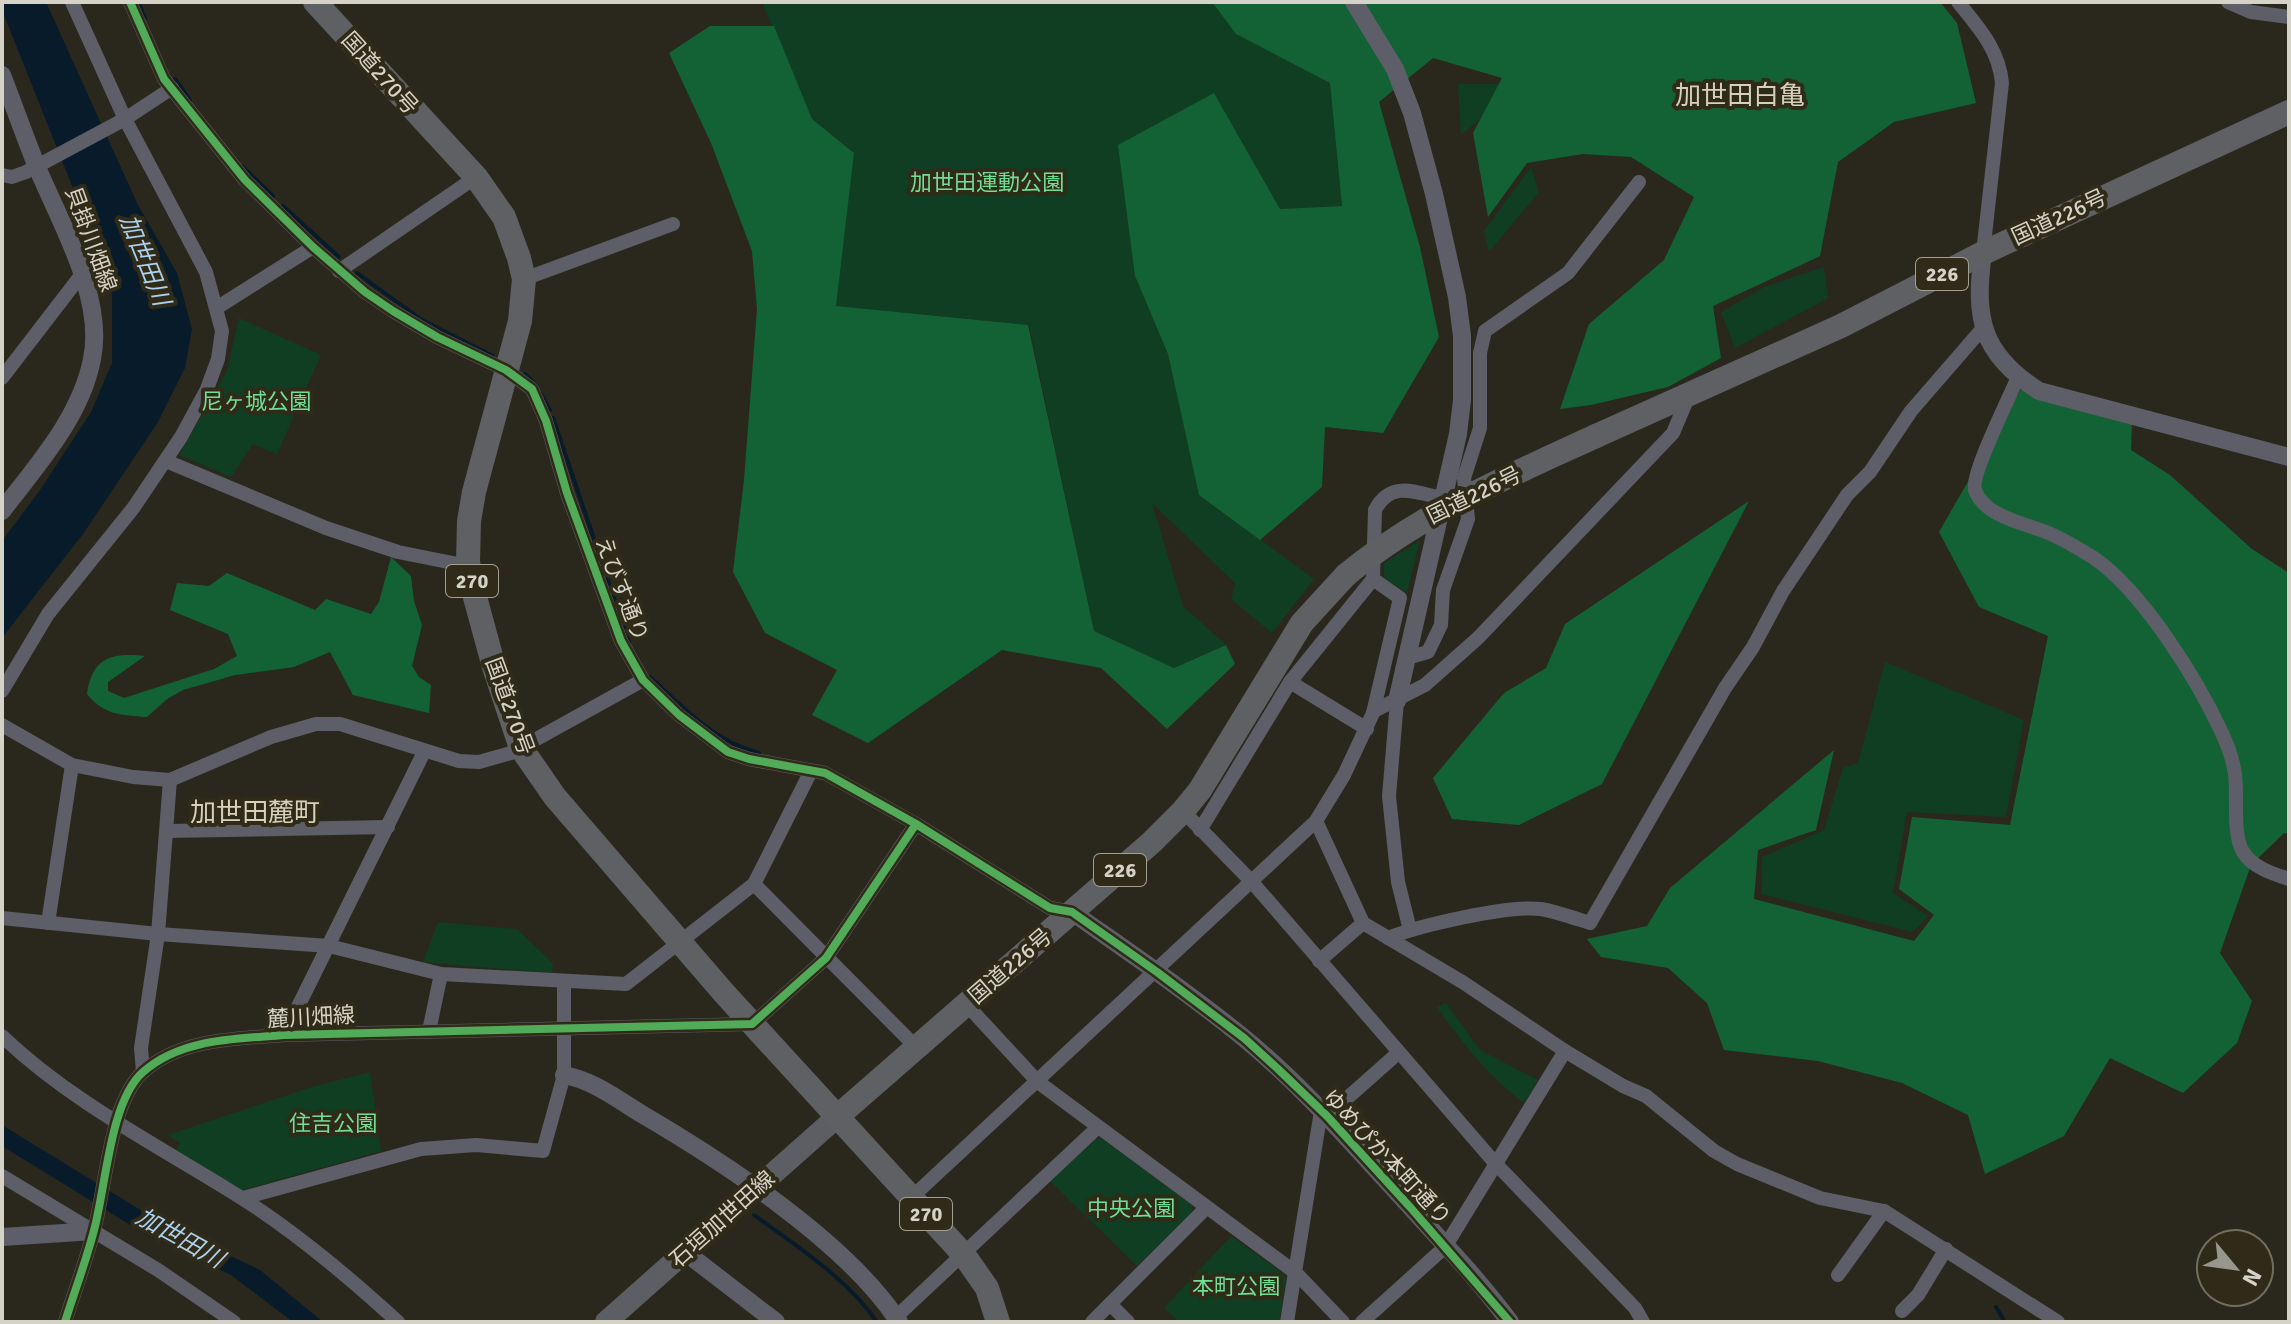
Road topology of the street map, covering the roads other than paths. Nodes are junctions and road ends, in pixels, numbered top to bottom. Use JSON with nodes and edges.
{"nodes":[{"id":1,"x":72,"y":2,"type":"edge"},
{"id":2,"x":130,"y":2,"type":"edge"},
{"id":3,"x":315,"y":2,"type":"edge"},
{"id":4,"x":1354,"y":2,"type":"edge"},
{"id":5,"x":1958,"y":2,"type":"edge"},
{"id":6,"x":2228,"y":2,"type":"edge"},
{"id":7,"x":2289,"y":17,"type":"edge"},
{"id":8,"x":2,"y":75,"type":"edge"},
{"id":9,"x":172,"y":88,"type":"junction"},
{"id":10,"x":2289,"y":112,"type":"edge"},
{"id":11,"x":121,"y":121,"type":"junction"},
{"id":12,"x":37,"y":160,"type":"junction"},
{"id":13,"x":2,"y":175,"type":"edge"},
{"id":14,"x":476,"y":177,"type":"junction"},
{"id":15,"x":1639,"y":182,"type":"dead end"},
{"id":16,"x":673,"y":224,"type":"dead end"},
{"id":17,"x":313,"y":247,"type":"junction"},
{"id":18,"x":1983,"y":253,"type":"junction"},
{"id":19,"x":339,"y":271,"type":"junction"},
{"id":20,"x":82,"y":274,"type":"junction"},
{"id":21,"x":524,"y":279,"type":"junction"},
{"id":22,"x":218,"y":307,"type":"junction"},
{"id":23,"x":1983,"y":328,"type":"junction"},
{"id":24,"x":506,"y":370,"type":"junction"},
{"id":25,"x":2018,"y":377,"type":"junction"},
{"id":26,"x":2,"y":378,"type":"edge"},
{"id":27,"x":1689,"y":395,"type":"junction"},
{"id":28,"x":2289,"y":457,"type":"edge"},
{"id":29,"x":166,"y":461,"type":"junction"},
{"id":30,"x":1445,"y":499,"type":"junction"},
{"id":31,"x":2,"y":511,"type":"edge"},
{"id":32,"x":468,"y":562,"type":"junction"},
{"id":33,"x":1373,"y":579,"type":"junction"},
{"id":34,"x":1407,"y":658,"type":"junction"},
{"id":35,"x":643,"y":680,"type":"junction"},
{"id":36,"x":1290,"y":682,"type":"junction"},
{"id":37,"x":2,"y":691,"type":"edge"},
{"id":38,"x":1397,"y":701,"type":"junction"},
{"id":39,"x":1373,"y":713,"type":"junction"},
{"id":40,"x":2,"y":725,"type":"edge"},
{"id":41,"x":1367,"y":729,"type":"junction"},
{"id":42,"x":521,"y":748,"type":"junction"},
{"id":43,"x":424,"y":752,"type":"junction"},
{"id":44,"x":72,"y":765,"type":"junction"},
{"id":45,"x":811,"y":771,"type":"junction"},
{"id":46,"x":170,"y":780,"type":"junction"},
{"id":47,"x":1183,"y":811,"type":"junction"},
{"id":48,"x":1316,"y":821,"type":"junction"},
{"id":49,"x":916,"y":824,"type":"junction"},
{"id":50,"x":388,"y":827,"type":"junction"},
{"id":51,"x":1200,"y":830,"type":"junction"},
{"id":52,"x":167,"y":831,"type":"junction"},
{"id":53,"x":2289,"y":879,"type":"edge"},
{"id":54,"x":1252,"y":882,"type":"junction"},
{"id":55,"x":754,"y":884,"type":"junction"},
{"id":56,"x":1072,"y":912,"type":"junction"},
{"id":57,"x":2,"y":918,"type":"edge"},
{"id":58,"x":48,"y":923,"type":"junction"},
{"id":59,"x":1363,"y":923,"type":"junction"},
{"id":60,"x":1410,"y":930,"type":"junction"},
{"id":61,"x":158,"y":934,"type":"junction"},
{"id":62,"x":1388,"y":938,"type":"junction"},
{"id":63,"x":681,"y":942,"type":"junction"},
{"id":64,"x":329,"y":946,"type":"junction"},
{"id":65,"x":826,"y":958,"type":"junction"},
{"id":66,"x":1319,"y":961,"type":"junction"},
{"id":67,"x":1157,"y":972,"type":"junction"},
{"id":68,"x":441,"y":974,"type":"junction"},
{"id":69,"x":564,"y":981,"type":"junction"},
{"id":70,"x":966,"y":1004,"type":"junction"},
{"id":71,"x":752,"y":1024,"type":"junction"},
{"id":72,"x":563,"y":1027,"type":"junction"},
{"id":73,"x":429,"y":1031,"type":"junction"},
{"id":74,"x":284,"y":1035,"type":"junction"},
{"id":75,"x":2,"y":1036,"type":"edge"},
{"id":76,"x":916,"y":1047,"type":"junction"},
{"id":77,"x":1565,"y":1051,"type":"junction"},
{"id":78,"x":1398,"y":1053,"type":"junction"},
{"id":79,"x":143,"y":1072,"type":"junction"},
{"id":80,"x":564,"y":1075,"type":"junction"},
{"id":81,"x":1038,"y":1082,"type":"junction"},
{"id":82,"x":1324,"y":1114,"type":"junction"},
{"id":83,"x":838,"y":1116,"type":"junction"},
{"id":84,"x":116,"y":1126,"type":"junction"},
{"id":85,"x":1098,"y":1127,"type":"junction"},
{"id":86,"x":1495,"y":1163,"type":"junction"},
{"id":87,"x":2,"y":1176,"type":"edge"},
{"id":88,"x":753,"y":1192,"type":"junction"},
{"id":89,"x":243,"y":1198,"type":"junction"},
{"id":90,"x":911,"y":1198,"type":"junction"},
{"id":91,"x":1206,"y":1208,"type":"junction"},
{"id":92,"x":1884,"y":1211,"type":"junction"},
{"id":93,"x":95,"y":1227,"type":"junction"},
{"id":94,"x":2,"y":1237,"type":"edge"},
{"id":95,"x":1445,"y":1247,"type":"junction"},
{"id":96,"x":688,"y":1249,"type":"junction"},
{"id":97,"x":1946,"y":1249,"type":"junction"},
{"id":98,"x":964,"y":1255,"type":"junction"},
{"id":99,"x":1296,"y":1273,"type":"junction"},
{"id":100,"x":1838,"y":1275,"type":"dead end"},
{"id":101,"x":1110,"y":1304,"type":"junction"},
{"id":102,"x":1902,"y":1311,"type":"dead end"},
{"id":103,"x":897,"y":1319,"type":"edge"},
{"id":104,"x":65,"y":1322,"type":"edge"},
{"id":105,"x":234,"y":1322,"type":"edge"},
{"id":106,"x":398,"y":1322,"type":"edge"},
{"id":107,"x":606,"y":1322,"type":"edge"},
{"id":108,"x":776,"y":1322,"type":"edge"},
{"id":109,"x":998,"y":1322,"type":"edge"},
{"id":110,"x":1092,"y":1322,"type":"edge"},
{"id":111,"x":1128,"y":1322,"type":"edge"},
{"id":112,"x":1287,"y":1322,"type":"edge"},
{"id":113,"x":1343,"y":1322,"type":"edge"},
{"id":114,"x":1362,"y":1322,"type":"edge"},
{"id":115,"x":1510,"y":1322,"type":"edge"},
{"id":116,"x":1643,"y":1322,"type":"edge"},
{"id":117,"x":2058,"y":1322,"type":"edge"}],
"edges":[{"from":1,"to":11,"type":"street"},
{"from":2,"to":9,"type":"street","name":"えびす通り"},
{"from":3,"to":14,"type":"highway","name":"国道270号","number":"270"},
{"from":4,"to":30,"type":"street"},
{"from":5,"to":18,"type":"street"},
{"from":6,"to":7,"type":"street"},
{"from":8,"to":12,"type":"street","name":"貝掛川畑線"},
{"from":9,"to":11,"type":"street"},
{"from":9,"to":17,"type":"street","name":"えびす通り"},
{"from":10,"to":18,"type":"highway","name":"国道226号","number":"226"},
{"from":11,"to":12,"type":"street"},
{"from":11,"to":22,"type":"street"},
{"from":12,"to":13,"type":"street"},
{"from":12,"to":20,"type":"street","name":"貝掛川畑線"},
{"from":14,"to":19,"type":"street"},
{"from":14,"to":21,"type":"highway","name":"国道270号","number":"270"},
{"from":15,"to":34,"type":"street"},
{"from":16,"to":21,"type":"street"},
{"from":17,"to":19,"type":"street","name":"えびす通り"},
{"from":17,"to":22,"type":"street"},
{"from":18,"to":23,"type":"street"},
{"from":18,"to":27,"type":"highway","name":"国道226号","number":"226"},
{"from":19,"to":24,"type":"street","name":"えびす通り"},
{"from":20,"to":26,"type":"street"},
{"from":20,"to":31,"type":"street","name":"貝掛川畑線"},
{"from":21,"to":24,"type":"highway","name":"国道270号","number":"270"},
{"from":22,"to":29,"type":"street"},
{"from":23,"to":25,"type":"street"},
{"from":23,"to":60,"type":"street"},
{"from":24,"to":32,"type":"highway","name":"国道270号","number":"270"},
{"from":24,"to":35,"type":"street","name":"えびす通り"},
{"from":25,"to":28,"type":"street"},
{"from":25,"to":53,"type":"street"},
{"from":27,"to":38,"type":"street"},
{"from":27,"to":47,"type":"highway","name":"国道226号","number":"226","bridge":true},
{"from":29,"to":32,"type":"street"},
{"from":29,"to":37,"type":"street"},
{"from":30,"to":33,"type":"street"},
{"from":30,"to":34,"type":"street"},
{"from":32,"to":42,"type":"highway","name":"国道270号","number":"270"},
{"from":33,"to":36,"type":"street"},
{"from":33,"to":39,"type":"street"},
{"from":34,"to":38,"type":"street"},
{"from":35,"to":42,"type":"street"},
{"from":35,"to":45,"type":"street","name":"えびす通り"},
{"from":36,"to":41,"type":"street"},
{"from":36,"to":51,"type":"street"},
{"from":38,"to":39,"type":"street"},
{"from":38,"to":60,"type":"street"},
{"from":39,"to":41,"type":"street"},
{"from":40,"to":44,"type":"street"},
{"from":41,"to":48,"type":"street"},
{"from":42,"to":43,"type":"street"},
{"from":42,"to":63,"type":"highway","name":"国道270号","number":"270"},
{"from":43,"to":46,"type":"street"},
{"from":43,"to":50,"type":"street"},
{"from":44,"to":46,"type":"street"},
{"from":44,"to":58,"type":"street"},
{"from":45,"to":49,"type":"street","name":"えびす通り"},
{"from":45,"to":55,"type":"street"},
{"from":46,"to":52,"type":"street"},
{"from":47,"to":51,"type":"street"},
{"from":47,"to":56,"type":"highway","name":"国道226号","number":"226"},
{"from":48,"to":54,"type":"street"},
{"from":48,"to":59,"type":"street"},
{"from":49,"to":56,"type":"street","name":"えびす通り"},
{"from":49,"to":65,"type":"street"},
{"from":50,"to":52,"type":"street"},
{"from":50,"to":64,"type":"street"},
{"from":51,"to":54,"type":"street"},
{"from":52,"to":61,"type":"street"},
{"from":54,"to":66,"type":"street"},
{"from":54,"to":67,"type":"street"},
{"from":55,"to":63,"type":"street"},
{"from":55,"to":65,"type":"street"},
{"from":56,"to":67,"type":"street","name":"ゆめぴか本町通り"},
{"from":56,"to":70,"type":"highway","name":"国道226号","number":"226"},
{"from":57,"to":58,"type":"street"},
{"from":58,"to":61,"type":"street"},
{"from":59,"to":62,"type":"street"},
{"from":59,"to":66,"type":"street"},
{"from":60,"to":62,"type":"street"},
{"from":61,"to":64,"type":"street"},
{"from":61,"to":79,"type":"street"},
{"from":62,"to":77,"type":"street"},
{"from":63,"to":69,"type":"street"},
{"from":63,"to":71,"type":"highway","name":"国道270号","number":"270"},
{"from":64,"to":68,"type":"street"},
{"from":64,"to":74,"type":"street"},
{"from":65,"to":71,"type":"street"},
{"from":65,"to":76,"type":"street"},
{"from":66,"to":78,"type":"street"},
{"from":67,"to":81,"type":"street"},
{"from":67,"to":82,"type":"street","name":"ゆめぴか本町通り"},
{"from":68,"to":69,"type":"street"},
{"from":68,"to":73,"type":"street"},
{"from":69,"to":72,"type":"street"},
{"from":70,"to":76,"type":"highway","name":"国道226号","number":"226"},
{"from":70,"to":81,"type":"street"},
{"from":71,"to":72,"type":"street","name":"麓川畑線"},
{"from":71,"to":83,"type":"highway","name":"国道270号","number":"270"},
{"from":72,"to":73,"type":"street","name":"麓川畑線"},
{"from":72,"to":80,"type":"street"},
{"from":73,"to":74,"type":"street","name":"麓川畑線"},
{"from":74,"to":79,"type":"street","name":"麓川畑線"},
{"from":75,"to":84,"type":"street"},
{"from":76,"to":83,"type":"highway","name":"国道226号","number":"226"},
{"from":77,"to":86,"type":"street"},
{"from":77,"to":92,"type":"street"},
{"from":78,"to":82,"type":"street"},
{"from":78,"to":86,"type":"street"},
{"from":79,"to":84,"type":"street"},
{"from":80,"to":88,"type":"street"},
{"from":80,"to":89,"type":"street"},
{"from":81,"to":85,"type":"street"},
{"from":81,"to":90,"type":"street"},
{"from":82,"to":95,"type":"street","name":"ゆめぴか本町通り"},
{"from":82,"to":99,"type":"street"},
{"from":83,"to":88,"type":"main road","name":"石垣加世田線"},
{"from":83,"to":90,"type":"highway","name":"国道270号","number":"270"},
{"from":84,"to":89,"type":"street"},
{"from":84,"to":93,"type":"street"},
{"from":85,"to":91,"type":"street"},
{"from":85,"to":98,"type":"street"},
{"from":86,"to":95,"type":"street"},
{"from":86,"to":116,"type":"street"},
{"from":87,"to":93,"type":"street"},
{"from":88,"to":96,"type":"main road","name":"石垣加世田線"},
{"from":88,"to":103,"type":"street"},
{"from":89,"to":106,"type":"street"},
{"from":90,"to":98,"type":"highway","name":"国道270号","number":"270"},
{"from":91,"to":99,"type":"street"},
{"from":91,"to":101,"type":"street"},
{"from":92,"to":97,"type":"street"},
{"from":92,"to":100,"type":"street"},
{"from":93,"to":94,"type":"street"},
{"from":93,"to":104,"type":"street"},
{"from":93,"to":105,"type":"street"},
{"from":95,"to":114,"type":"street"},
{"from":95,"to":115,"type":"street","name":"ゆめぴか本町通り"},
{"from":96,"to":107,"type":"main road","name":"石垣加世田線"},
{"from":96,"to":108,"type":"street"},
{"from":97,"to":102,"type":"street"},
{"from":97,"to":117,"type":"street"},
{"from":98,"to":103,"type":"street"},
{"from":98,"to":109,"type":"highway","name":"国道270号","number":"270"},
{"from":99,"to":112,"type":"street"},
{"from":99,"to":113,"type":"street"},
{"from":101,"to":110,"type":"street"},
{"from":101,"to":111,"type":"street"}]}
